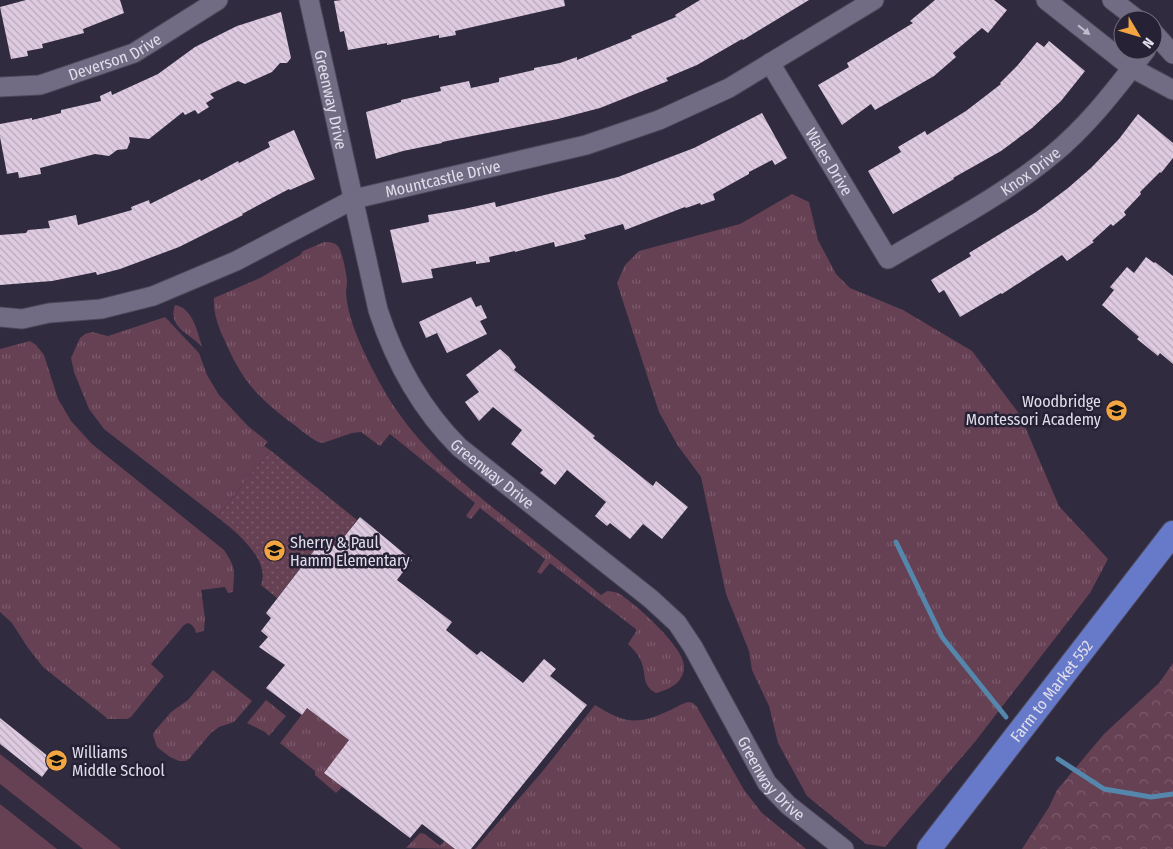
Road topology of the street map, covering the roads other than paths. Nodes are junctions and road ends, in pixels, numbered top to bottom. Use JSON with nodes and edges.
{"nodes":[{"id":1,"x":218,"y":0,"type":"edge"},
{"id":2,"x":309,"y":0,"type":"edge"},
{"id":3,"x":874,"y":0,"type":"edge"},
{"id":4,"x":1046,"y":0,"type":"edge"},
{"id":5,"x":1112,"y":0,"type":"edge"},
{"id":6,"x":1125,"y":10,"type":"edge"},
{"id":7,"x":1138,"y":60,"type":"edge"},
{"id":8,"x":770,"y":63,"type":"junction"},
{"id":9,"x":1132,"y":68,"type":"junction"},
{"id":10,"x":0,"y":87,"type":"edge"},
{"id":11,"x":1173,"y":90,"type":"edge"},
{"id":12,"x":354,"y":199,"type":"junction"},
{"id":13,"x":888,"y":260,"type":"joint"},
{"id":14,"x":0,"y":317,"type":"edge"},
{"id":15,"x":1173,"y":533,"type":"edge"},
{"id":16,"x":844,"y":849,"type":"edge"},
{"id":17,"x":929,"y":849,"type":"edge"}],
"edges":[{"from":1,"to":10,"type":"street","name":"Deverson Drive"},
{"from":2,"to":12,"type":"street","name":"Greenway Drive"},
{"from":3,"to":8,"type":"street","name":"Mountcastle Drive"},
{"from":4,"to":9,"type":"street","one_way":true},
{"from":5,"to":6,"type":"street"},
{"from":7,"to":9,"type":"street","name":"Knox Drive"},
{"from":8,"to":12,"type":"street","name":"Mountcastle Drive"},
{"from":8,"to":13,"type":"street","name":"Wales Drive"},
{"from":9,"to":11,"type":"street"},
{"from":9,"to":13,"type":"street","name":"Knox Drive"},
{"from":12,"to":14,"type":"street","name":"Mountcastle Drive"},
{"from":12,"to":16,"type":"street","name":"Greenway Drive"},
{"from":15,"to":17,"type":"main road","name":"Farm to Market 552"}]}
